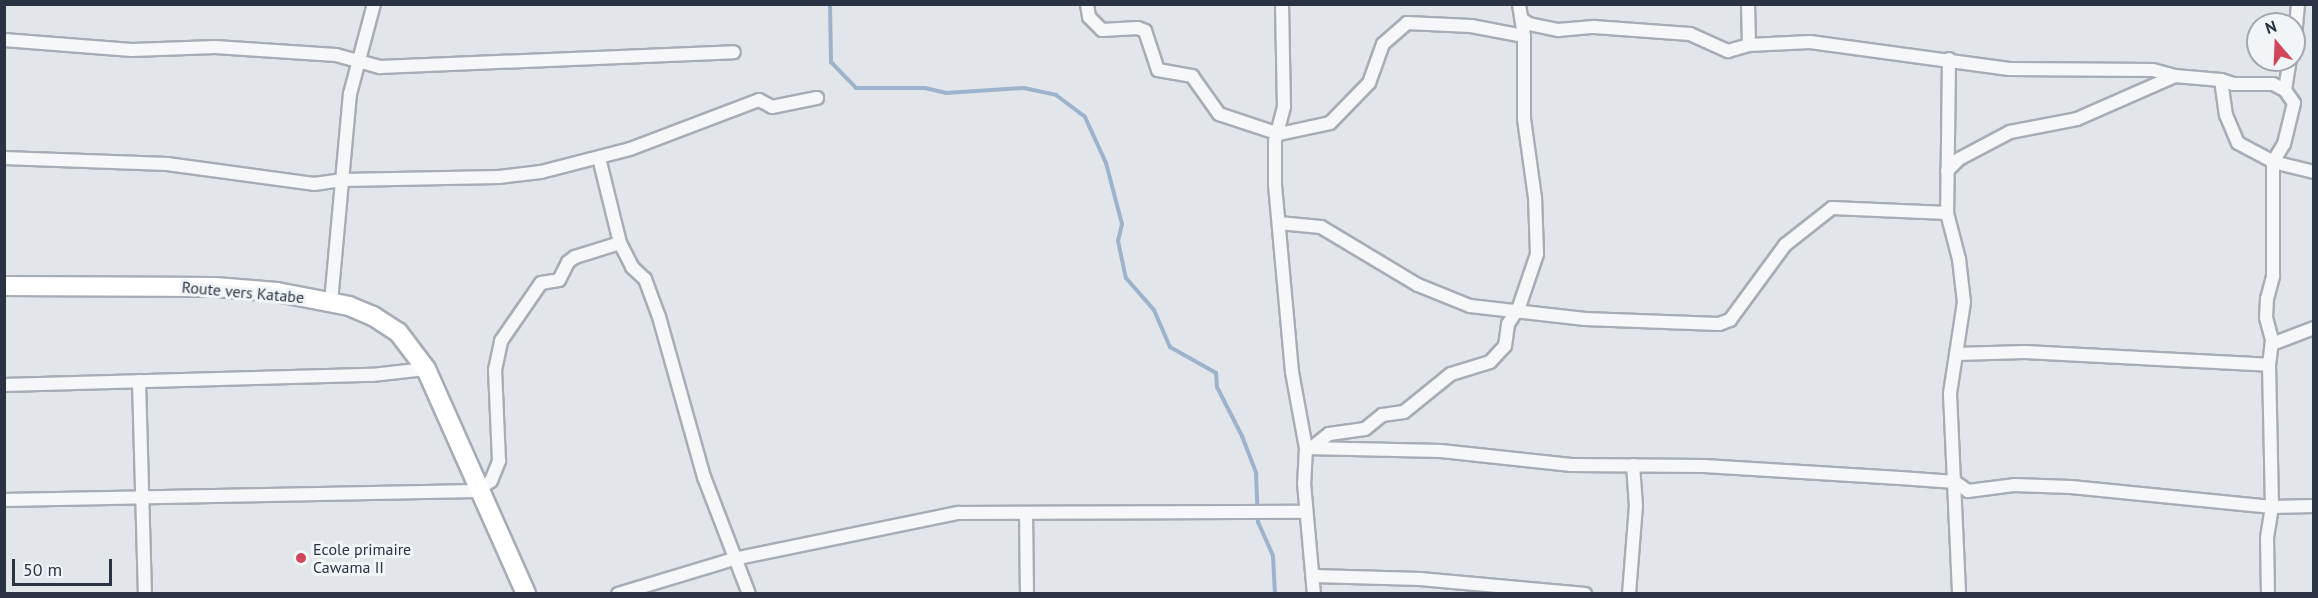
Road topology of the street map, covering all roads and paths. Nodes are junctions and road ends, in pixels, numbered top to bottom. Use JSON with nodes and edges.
{"nodes":[{"id":1,"x":374,"y":4,"type":"edge"},
{"id":2,"x":1087,"y":4,"type":"edge"},
{"id":3,"x":1282,"y":4,"type":"edge"},
{"id":4,"x":1520,"y":4,"type":"edge"},
{"id":5,"x":1748,"y":4,"type":"edge"},
{"id":6,"x":1522,"y":19,"type":"junction"},
{"id":7,"x":1524,"y":36,"type":"junction"},
{"id":8,"x":4,"y":40,"type":"edge"},
{"id":9,"x":1749,"y":45,"type":"junction"},
{"id":10,"x":734,"y":52,"type":"dead end"},
{"id":11,"x":1949,"y":59,"type":"junction"},
{"id":12,"x":359,"y":63,"type":"junction"},
{"id":13,"x":2288,"y":72,"type":"edge"},
{"id":14,"x":2175,"y":76,"type":"junction"},
{"id":15,"x":2221,"y":80,"type":"junction"},
{"id":16,"x":2285,"y":90,"type":"junction"},
{"id":17,"x":817,"y":98,"type":"dead end"},
{"id":18,"x":1279,"y":134,"type":"junction"},
{"id":19,"x":4,"y":158,"type":"edge"},
{"id":20,"x":599,"y":158,"type":"junction"},
{"id":21,"x":2273,"y":162,"type":"junction"},
{"id":22,"x":1947,"y":171,"type":"junction"},
{"id":23,"x":2313,"y":172,"type":"edge"},
{"id":24,"x":342,"y":180,"type":"junction"},
{"id":25,"x":1947,"y":213,"type":"junction"},
{"id":26,"x":1279,"y":223,"type":"junction"},
{"id":27,"x":620,"y":243,"type":"junction"},
{"id":28,"x":4,"y":286,"type":"edge"},
{"id":29,"x":331,"y":302,"type":"junction"},
{"id":30,"x":1516,"y":312,"type":"junction"},
{"id":31,"x":2313,"y":328,"type":"edge"},
{"id":32,"x":2272,"y":344,"type":"junction"},
{"id":33,"x":1956,"y":354,"type":"junction"},
{"id":34,"x":2269,"y":365,"type":"junction"},
{"id":35,"x":426,"y":369,"type":"junction"},
{"id":36,"x":139,"y":381,"type":"junction"},
{"id":37,"x":4,"y":385,"type":"edge"},
{"id":38,"x":1310,"y":447,"type":"junction"},
{"id":39,"x":1633,"y":465,"type":"junction"},
{"id":40,"x":1955,"y":482,"type":"junction"},
{"id":41,"x":477,"y":491,"type":"junction"},
{"id":42,"x":142,"y":497,"type":"junction"},
{"id":43,"x":4,"y":500,"type":"edge"},
{"id":44,"x":2313,"y":506,"type":"edge"},
{"id":45,"x":2272,"y":507,"type":"junction"},
{"id":46,"x":1306,"y":512,"type":"junction"},
{"id":47,"x":1026,"y":514,"type":"junction"},
{"id":48,"x":734,"y":559,"type":"junction"},
{"id":49,"x":1314,"y":576,"type":"junction"},
{"id":50,"x":145,"y":594,"type":"edge"},
{"id":51,"x":526,"y":594,"type":"edge"},
{"id":52,"x":618,"y":594,"type":"edge"},
{"id":53,"x":748,"y":594,"type":"edge"},
{"id":54,"x":1027,"y":594,"type":"edge"},
{"id":55,"x":1314,"y":594,"type":"edge"},
{"id":56,"x":1585,"y":594,"type":"edge"},
{"id":57,"x":1629,"y":594,"type":"edge"},
{"id":58,"x":1959,"y":594,"type":"edge"},
{"id":59,"x":2268,"y":594,"type":"edge"}],
"edges":[{"from":1,"to":12,"type":"street"},
{"from":2,"to":18,"type":"street"},
{"from":3,"to":18,"type":"street"},
{"from":4,"to":6,"type":"street"},
{"from":5,"to":9,"type":"street"},
{"from":6,"to":7,"type":"street"},
{"from":6,"to":9,"type":"street"},
{"from":7,"to":18,"type":"street"},
{"from":7,"to":30,"type":"street"},
{"from":8,"to":12,"type":"street"},
{"from":9,"to":11,"type":"street"},
{"from":10,"to":12,"type":"street"},
{"from":11,"to":14,"type":"street"},
{"from":11,"to":22,"type":"street"},
{"from":12,"to":24,"type":"street"},
{"from":13,"to":16,"type":"street"},
{"from":14,"to":15,"type":"street"},
{"from":14,"to":22,"type":"street"},
{"from":15,"to":16,"type":"street"},
{"from":15,"to":21,"type":"street"},
{"from":16,"to":21,"type":"street"},
{"from":17,"to":20,"type":"street"},
{"from":18,"to":26,"type":"street"},
{"from":19,"to":24,"type":"street"},
{"from":20,"to":24,"type":"street"},
{"from":20,"to":27,"type":"street"},
{"from":21,"to":23,"type":"street"},
{"from":21,"to":32,"type":"street"},
{"from":22,"to":25,"type":"street"},
{"from":24,"to":29,"type":"street"},
{"from":25,"to":30,"type":"street"},
{"from":25,"to":33,"type":"street"},
{"from":26,"to":30,"type":"street"},
{"from":26,"to":38,"type":"street"},
{"from":27,"to":41,"type":"street"},
{"from":27,"to":48,"type":"street"},
{"from":28,"to":29,"type":"street","name":"Route vers Katabe"},
{"from":29,"to":35,"type":"street","name":"Route vers Katabe"},
{"from":30,"to":38,"type":"street"},
{"from":31,"to":32,"type":"street"},
{"from":32,"to":34,"type":"street"},
{"from":33,"to":34,"type":"street"},
{"from":33,"to":40,"type":"street"},
{"from":34,"to":45,"type":"street"},
{"from":35,"to":36,"type":"street"},
{"from":35,"to":41,"type":"street","name":"Route vers Katabe"},
{"from":36,"to":37,"type":"street"},
{"from":36,"to":42,"type":"street"},
{"from":38,"to":39,"type":"street"},
{"from":38,"to":46,"type":"street"},
{"from":39,"to":40,"type":"street"},
{"from":39,"to":57,"type":"street"},
{"from":40,"to":45,"type":"street"},
{"from":40,"to":58,"type":"street"},
{"from":41,"to":42,"type":"street"},
{"from":41,"to":51,"type":"street","name":"Route vers Katabe"},
{"from":42,"to":43,"type":"street"},
{"from":42,"to":50,"type":"street"},
{"from":44,"to":45,"type":"street"},
{"from":45,"to":59,"type":"street"},
{"from":46,"to":47,"type":"street"},
{"from":46,"to":49,"type":"street"},
{"from":47,"to":48,"type":"street"},
{"from":47,"to":54,"type":"street"},
{"from":48,"to":52,"type":"street"},
{"from":48,"to":53,"type":"street"},
{"from":49,"to":55,"type":"street"},
{"from":49,"to":56,"type":"street"}]}
